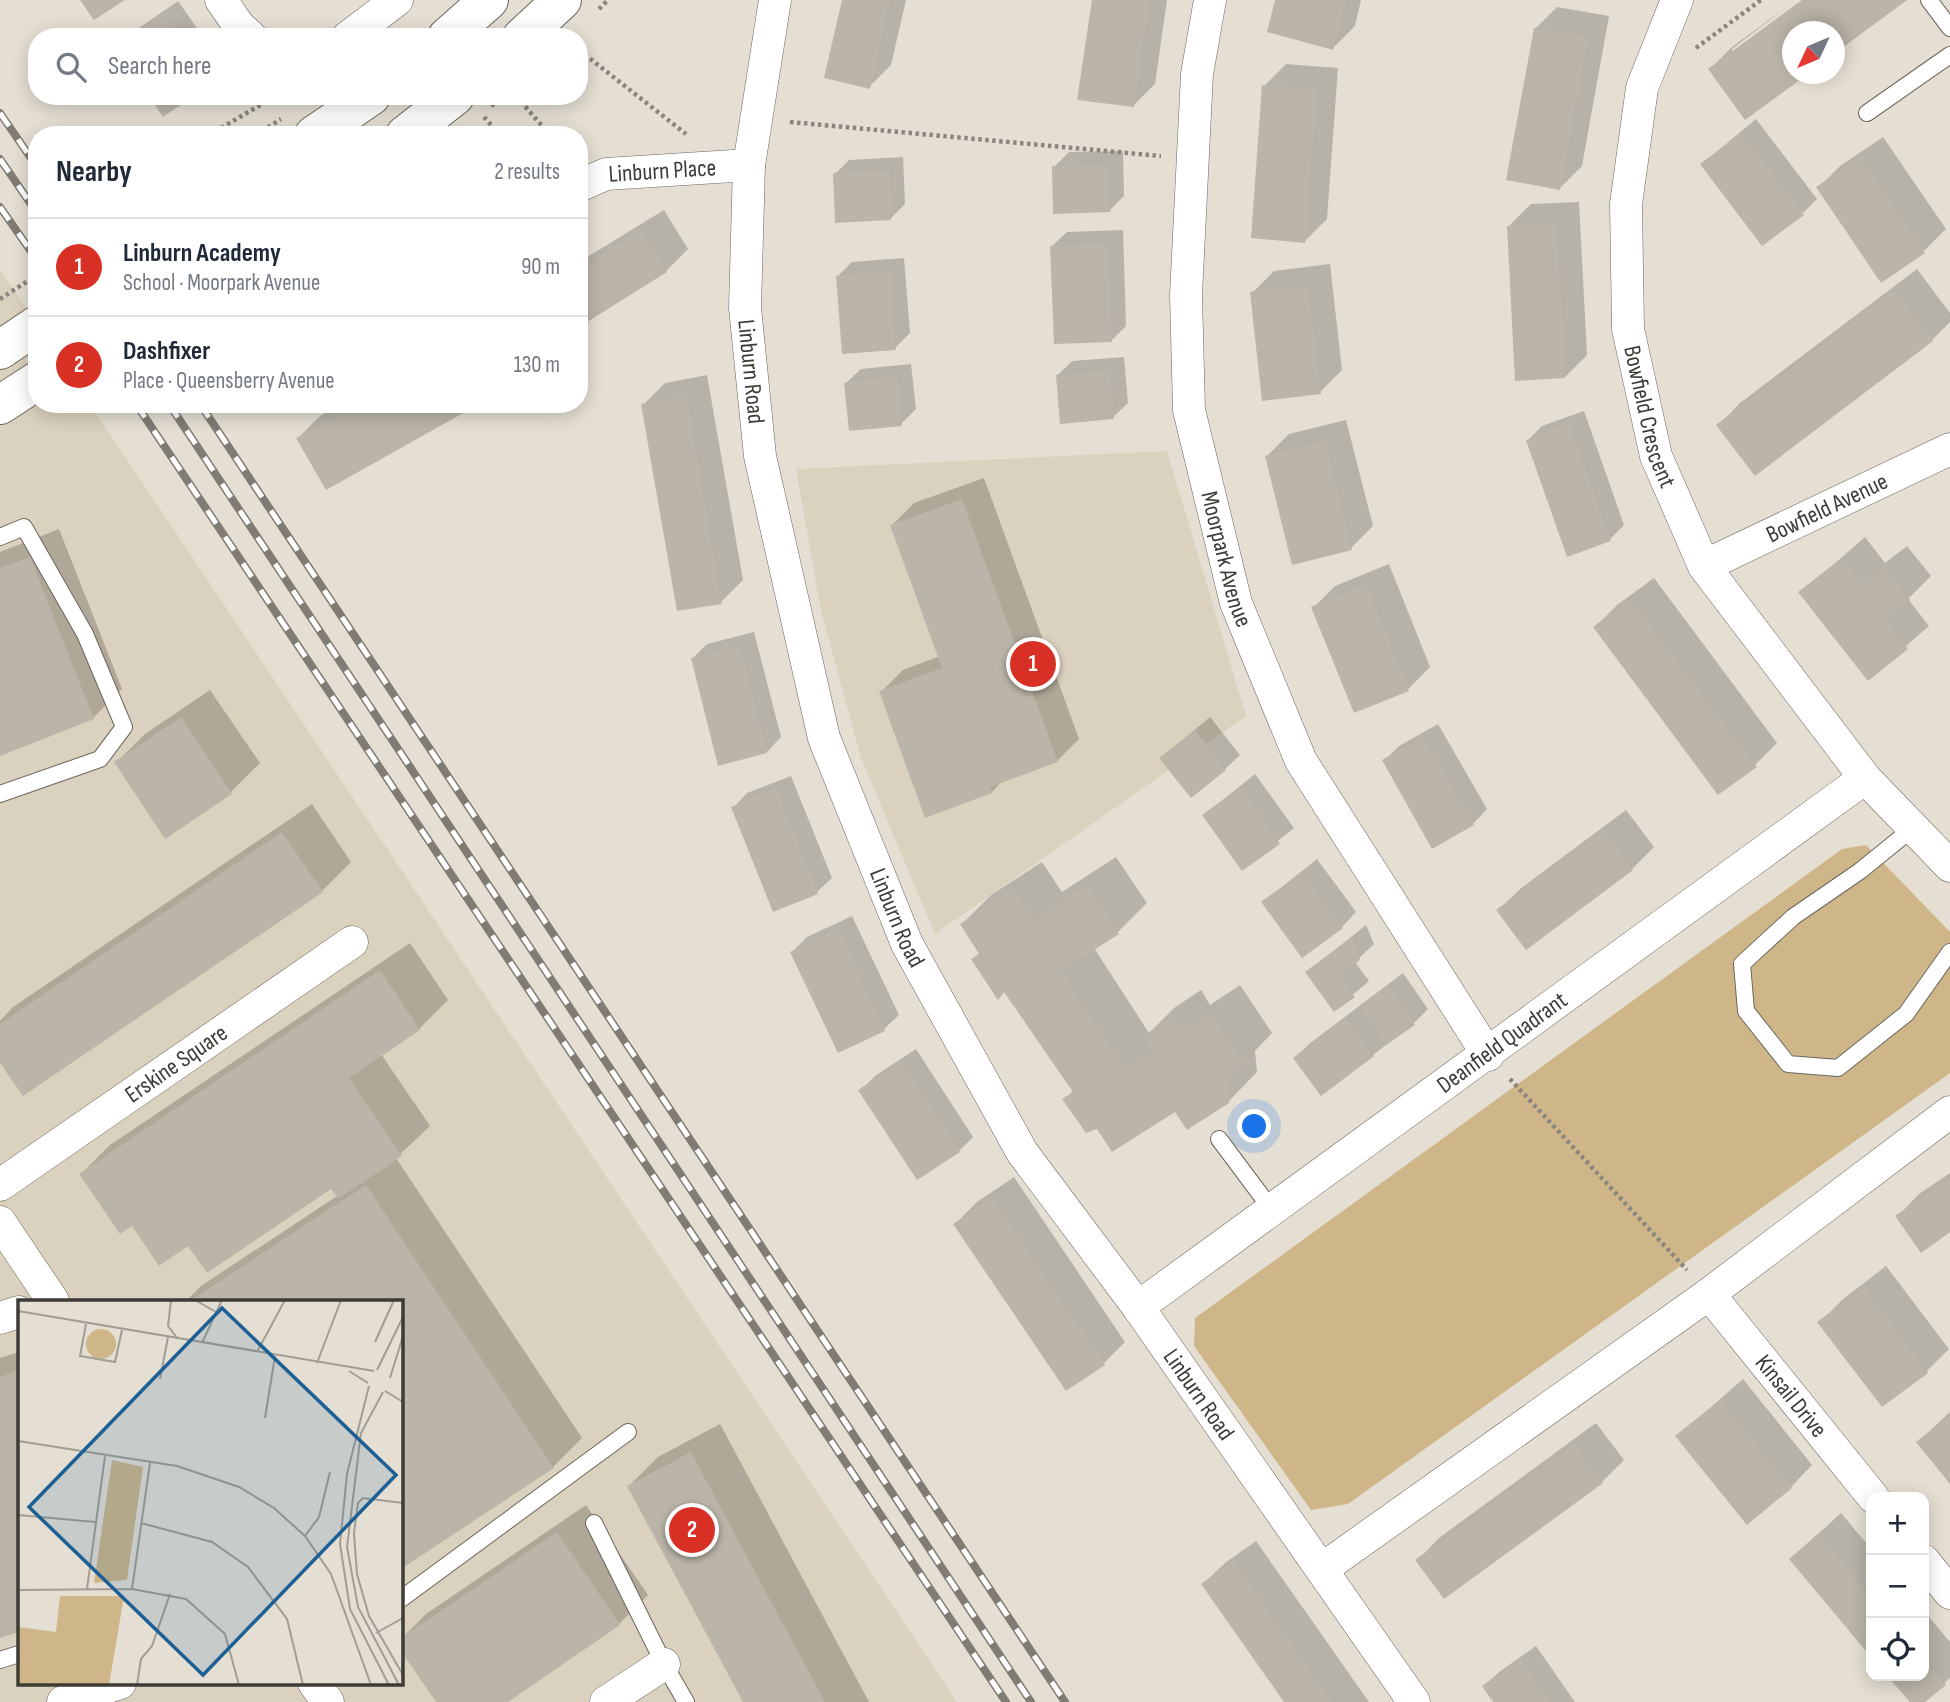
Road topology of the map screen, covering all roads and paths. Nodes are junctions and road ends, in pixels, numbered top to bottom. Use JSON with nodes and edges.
{"nodes":[{"id":1,"x":221,"y":0,"type":"edge"},
{"id":2,"x":397,"y":0,"type":"edge"},
{"id":3,"x":489,"y":0,"type":"edge"},
{"id":4,"x":562,"y":0,"type":"edge"},
{"id":5,"x":775,"y":0,"type":"edge"},
{"id":6,"x":1210,"y":0,"type":"edge"},
{"id":7,"x":1677,"y":0,"type":"edge"},
{"id":8,"x":1761,"y":0,"type":"edge"},
{"id":9,"x":1929,"y":0,"type":"edge"},
{"id":10,"x":241,"y":28,"type":"edge"},
{"id":11,"x":360,"y":28,"type":"edge"},
{"id":12,"x":457,"y":28,"type":"edge"},
{"id":13,"x":532,"y":28,"type":"edge"},
{"id":14,"x":1950,"y":28,"type":"edge"},
{"id":15,"x":1950,"y":55,"type":"edge"},
{"id":16,"x":588,"y":57,"type":"edge"},
{"id":17,"x":1642,"y":88,"type":"junction"},
{"id":18,"x":260,"y":105,"type":"edge"},
{"id":19,"x":358,"y":105,"type":"edge"},
{"id":20,"x":443,"y":105,"type":"edge"},
{"id":21,"x":524,"y":105,"type":"edge"},
{"id":22,"x":1867,"y":113,"type":"dead end"},
{"id":23,"x":757,"y":120,"type":"junction"},
{"id":24,"x":224,"y":126,"type":"edge"},
{"id":25,"x":327,"y":126,"type":"edge"},
{"id":26,"x":417,"y":126,"type":"edge"},
{"id":27,"x":542,"y":126,"type":"edge"},
{"id":28,"x":1192,"y":159,"type":"junction"},
{"id":29,"x":749,"y":165,"type":"junction"},
{"id":30,"x":695,"y":168,"type":"junction"},
{"id":31,"x":588,"y":182,"type":"edge"},
{"id":32,"x":28,"y":281,"type":"edge"},
{"id":33,"x":0,"y":299,"type":"edge"},
{"id":34,"x":28,"y":331,"type":"edge"},
{"id":35,"x":0,"y":350,"type":"edge"},
{"id":36,"x":28,"y":388,"type":"edge"},
{"id":37,"x":0,"y":405,"type":"edge"},
{"id":38,"x":1950,"y":449,"type":"edge"},
{"id":39,"x":0,"y":537,"type":"edge"},
{"id":40,"x":1704,"y":566,"type":"junction"},
{"id":41,"x":1864,"y":778,"type":"junction"},
{"id":42,"x":0,"y":794,"type":"edge"},
{"id":43,"x":1913,"y":828,"type":"junction"},
{"id":44,"x":1950,"y":866,"type":"edge"},
{"id":45,"x":352,"y":942,"type":"dead end"},
{"id":46,"x":1950,"y":952,"type":"edge"},
{"id":47,"x":1488,"y":1055,"type":"junction"},
{"id":48,"x":1950,"y":1112,"type":"edge"},
{"id":49,"x":1219,"y":1139,"type":"dead end"},
{"id":50,"x":0,"y":1185,"type":"edge"},
{"id":51,"x":1272,"y":1210,"type":"junction"},
{"id":52,"x":0,"y":1222,"type":"edge"},
{"id":53,"x":1709,"y":1294,"type":"junction"},
{"id":54,"x":52,"y":1300,"type":"edge"},
{"id":55,"x":1138,"y":1307,"type":"junction"},
{"id":56,"x":18,"y":1312,"type":"edge"},
{"id":57,"x":0,"y":1318,"type":"edge"},
{"id":58,"x":628,"y":1432,"type":"dead end"},
{"id":59,"x":1868,"y":1492,"type":"edge"},
{"id":60,"x":594,"y":1523,"type":"dead end"},
{"id":61,"x":1929,"y":1567,"type":"edge"},
{"id":62,"x":1322,"y":1569,"type":"junction"},
{"id":63,"x":1950,"y":1593,"type":"edge"},
{"id":64,"x":402,"y":1598,"type":"edge"},
{"id":65,"x":18,"y":1654,"type":"edge"},
{"id":66,"x":0,"y":1660,"type":"edge"},
{"id":67,"x":664,"y":1664,"type":"junction"},
{"id":68,"x":117,"y":1684,"type":"edge"},
{"id":69,"x":315,"y":1684,"type":"edge"},
{"id":70,"x":63,"y":1702,"type":"edge"},
{"id":71,"x":328,"y":1702,"type":"edge"},
{"id":72,"x":606,"y":1702,"type":"edge"},
{"id":73,"x":686,"y":1702,"type":"edge"},
{"id":74,"x":1414,"y":1702,"type":"edge"}],
"edges":[{"from":1,"to":10,"type":"street"},
{"from":2,"to":11,"type":"street"},
{"from":3,"to":12,"type":"main road"},
{"from":4,"to":13,"type":"main road"},
{"from":5,"to":23,"type":"street","name":"Linburn Road"},
{"from":6,"to":28,"type":"street","name":"Moorpark Avenue"},
{"from":7,"to":17,"type":"street","name":"Bowfield Crescent"},
{"from":8,"to":17,"type":"path"},
{"from":9,"to":14,"type":"lane"},
{"from":15,"to":22,"type":"lane"},
{"from":16,"to":30,"type":"path"},
{"from":17,"to":40,"type":"street","name":"Bowfield Crescent"},
{"from":18,"to":24,"type":"path"},
{"from":19,"to":25,"type":"main road"},
{"from":20,"to":26,"type":"main road"},
{"from":21,"to":27,"type":"path"},
{"from":23,"to":28,"type":"path"},
{"from":23,"to":29,"type":"street","name":"Linburn Road"},
{"from":28,"to":47,"type":"street","name":"Moorpark Avenue"},
{"from":29,"to":30,"type":"street","name":"Linburn Place"},
{"from":29,"to":55,"type":"street","name":"Linburn Road"},
{"from":30,"to":31,"type":"street","name":"Linburn Place"},
{"from":32,"to":33,"type":"path"},
{"from":34,"to":35,"type":"main road"},
{"from":36,"to":37,"type":"main road"},
{"from":38,"to":40,"type":"street","name":"Bowfield Avenue"},
{"from":39,"to":42,"type":"lane"},
{"from":40,"to":41,"type":"street","name":"Bowfield Crescent"},
{"from":41,"to":43,"type":"street","name":"Bowfield Crescent"},
{"from":41,"to":47,"type":"street","name":"Deanfield Quadrant"},
{"from":43,"to":44,"type":"street","name":"Bowfield Crescent"},
{"from":43,"to":46,"type":"lane"},
{"from":45,"to":50,"type":"street","name":"Erskine Square"},
{"from":47,"to":51,"type":"street","name":"Deanfield Quadrant"},
{"from":47,"to":53,"type":"path"},
{"from":48,"to":53,"type":"street"},
{"from":49,"to":51,"type":"lane"},
{"from":51,"to":55,"type":"street","name":"Deanfield Quadrant"},
{"from":52,"to":54,"type":"street"},
{"from":53,"to":59,"type":"street","name":"Kinsail Drive"},
{"from":53,"to":62,"type":"street"},
{"from":55,"to":62,"type":"street","name":"Linburn Road"},
{"from":56,"to":57,"type":"street"},
{"from":58,"to":64,"type":"lane"},
{"from":60,"to":67,"type":"lane"},
{"from":61,"to":63,"type":"street"},
{"from":62,"to":74,"type":"street","name":"Linburn Road"},
{"from":65,"to":66,"type":"lane"},
{"from":67,"to":72,"type":"street"},
{"from":67,"to":73,"type":"lane"},
{"from":68,"to":70,"type":"street"},
{"from":69,"to":71,"type":"street"}]}
